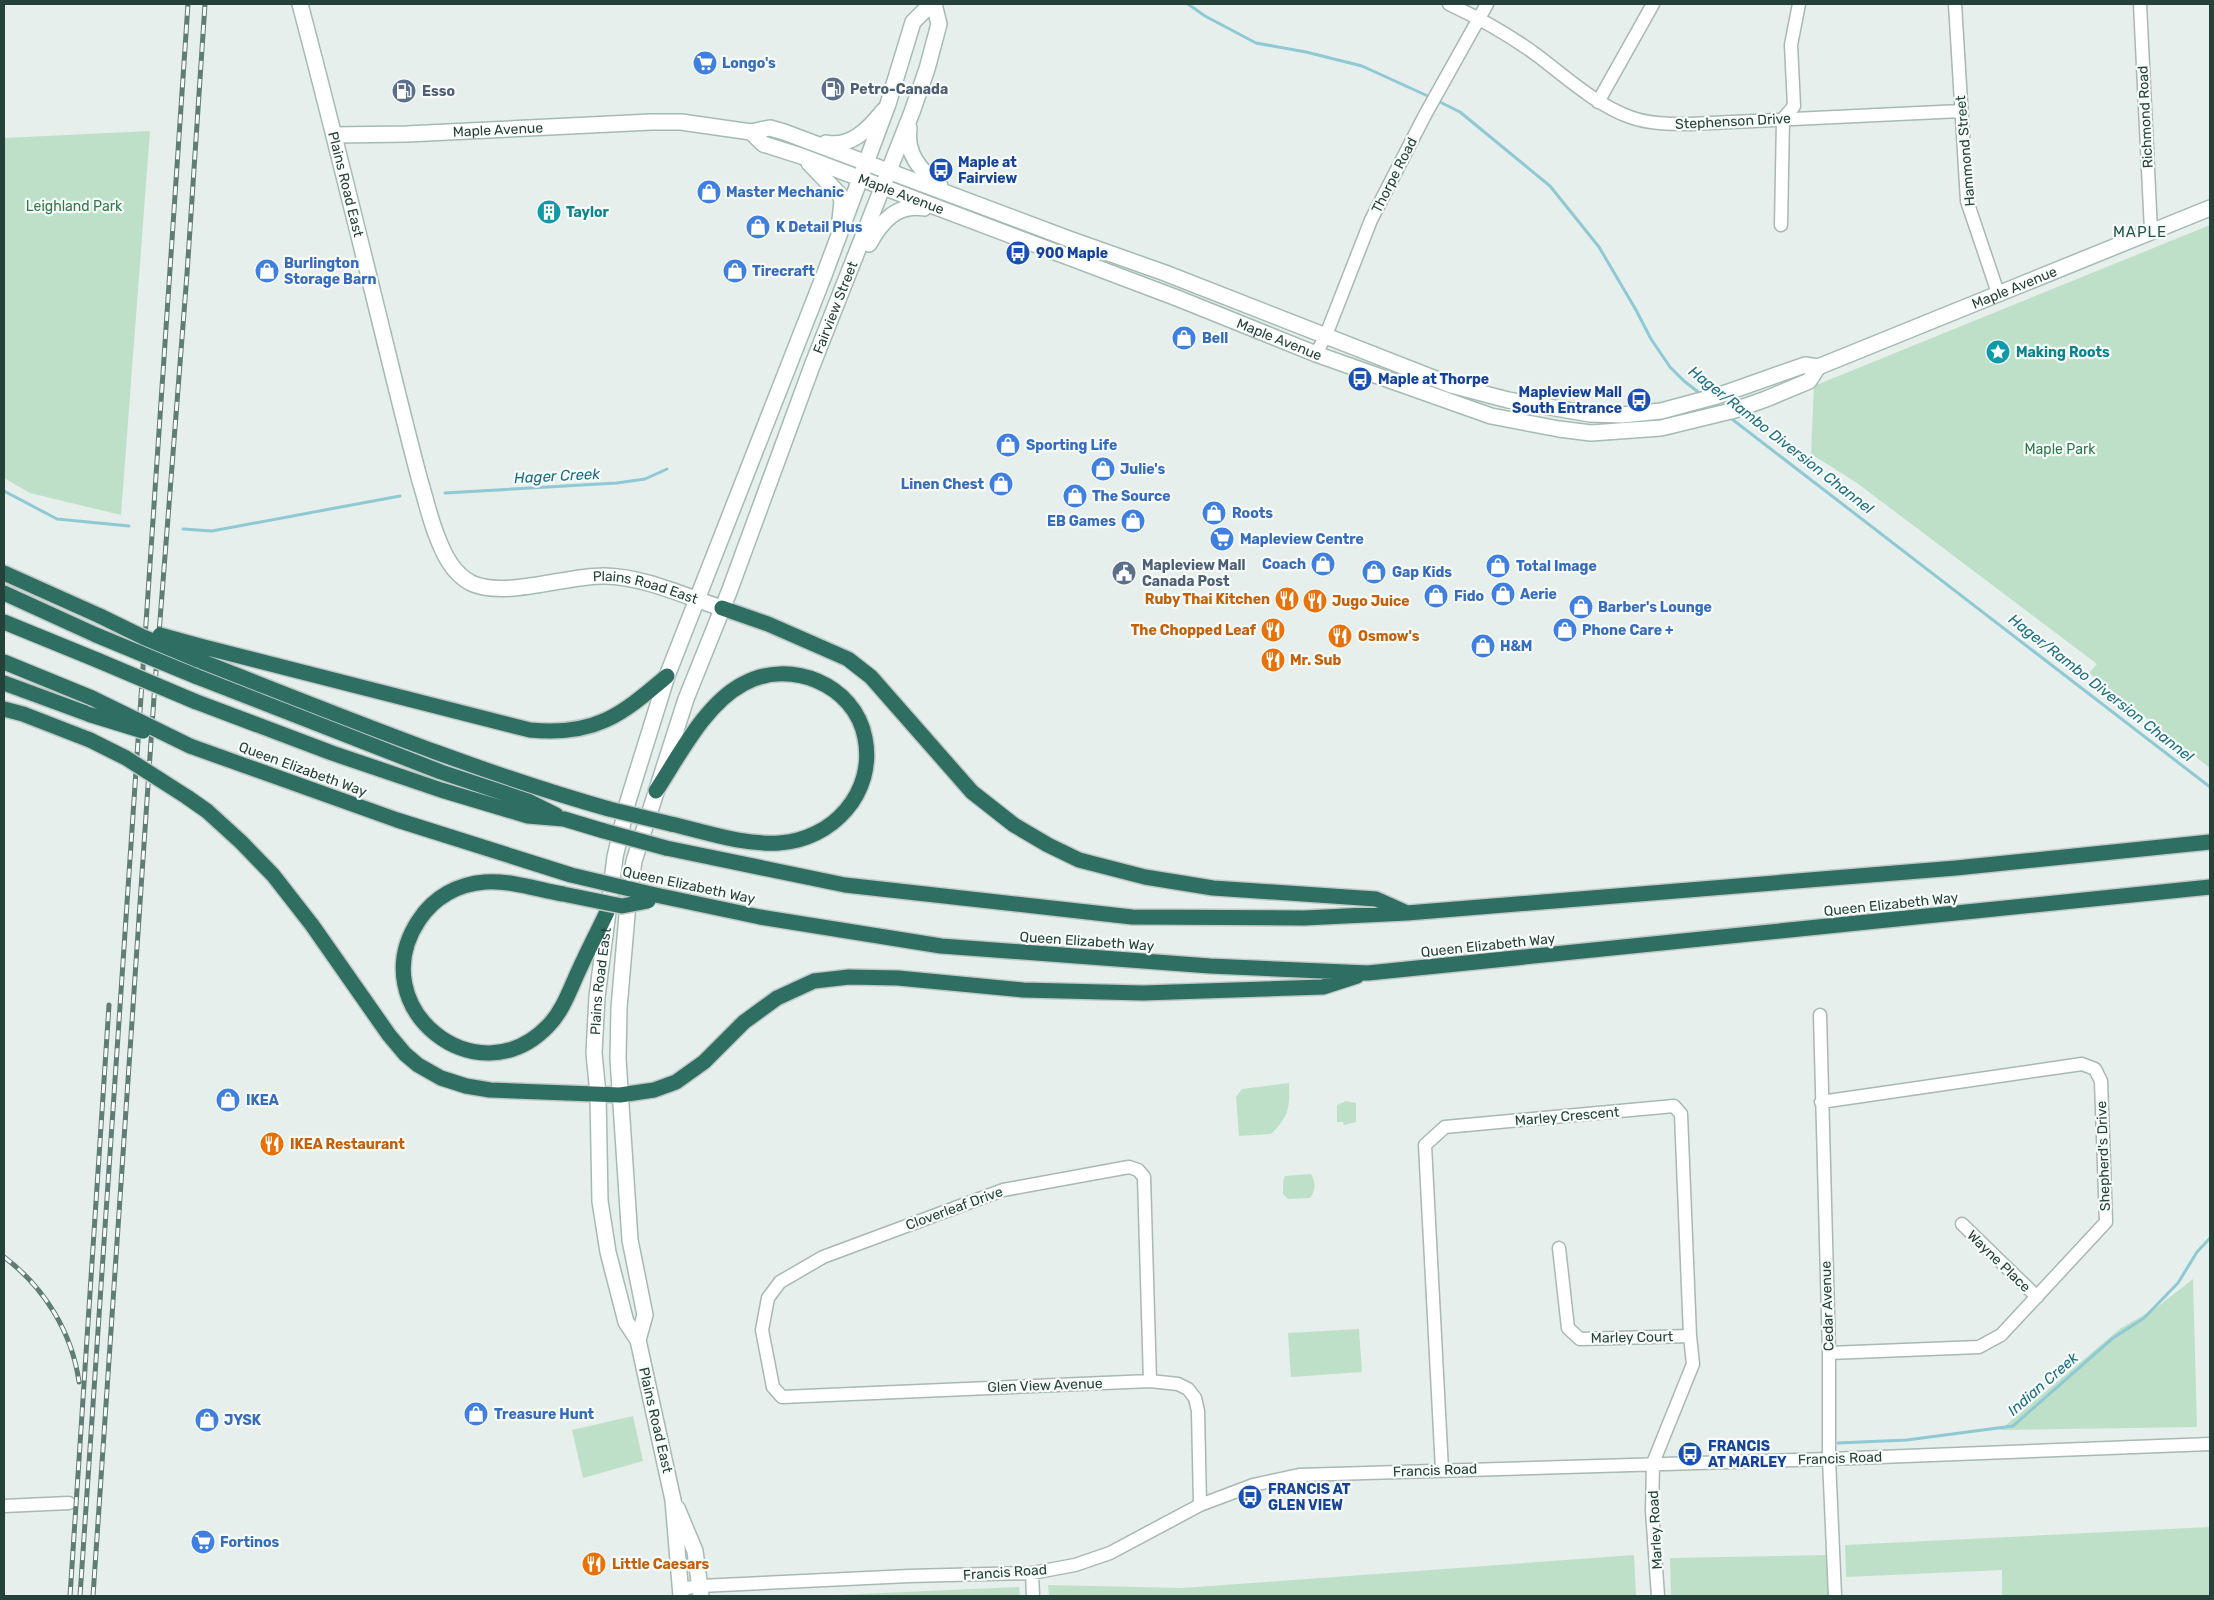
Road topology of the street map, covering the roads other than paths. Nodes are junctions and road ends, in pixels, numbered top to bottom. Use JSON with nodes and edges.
{"nodes":[{"id":1,"x":300,"y":4,"type":"edge"},
{"id":2,"x":932,"y":4,"type":"edge"},
{"id":3,"x":1449,"y":4,"type":"edge"},
{"id":4,"x":1487,"y":4,"type":"edge"},
{"id":5,"x":1654,"y":4,"type":"edge"},
{"id":6,"x":1799,"y":4,"type":"edge"},
{"id":7,"x":1955,"y":4,"type":"edge"},
{"id":8,"x":2140,"y":4,"type":"edge"},
{"id":9,"x":1479,"y":20,"type":"junction"},
{"id":10,"x":1598,"y":102,"type":"junction"},
{"id":11,"x":888,"y":104,"type":"junction"},
{"id":12,"x":1961,"y":111,"type":"junction"},
{"id":13,"x":912,"y":112,"type":"junction"},
{"id":14,"x":1783,"y":118,"type":"junction"},
{"id":15,"x":751,"y":132,"type":"junction"},
{"id":16,"x":334,"y":134,"type":"junction"},
{"id":17,"x":806,"y":140,"type":"junction"},
{"id":18,"x":800,"y":156,"type":"junction"},
{"id":19,"x":867,"y":162,"type":"junction"},
{"id":20,"x":890,"y":170,"type":"junction"},
{"id":21,"x":861,"y":180,"type":"junction"},
{"id":22,"x":882,"y":188,"type":"junction"},
{"id":23,"x":949,"y":193,"type":"junction"},
{"id":24,"x":2210,"y":208,"type":"edge"},
{"id":25,"x":942,"y":211,"type":"junction"},
{"id":26,"x":1781,"y":224,"type":"dead end"},
{"id":27,"x":2151,"y":231,"type":"junction"},
{"id":28,"x":832,"y":256,"type":"junction"},
{"id":29,"x":1998,"y":293,"type":"junction"},
{"id":30,"x":837,"y":305,"type":"junction"},
{"id":31,"x":1326,"y":335,"type":"junction"},
{"id":32,"x":1316,"y":354,"type":"junction"},
{"id":33,"x":1818,"y":367,"type":"junction"},
{"id":34,"x":4,"y":572,"type":"edge"},
{"id":35,"x":4,"y":593,"type":"edge"},
{"id":36,"x":698,"y":600,"type":"junction"},
{"id":37,"x":722,"y":608,"type":"junction"},
{"id":38,"x":4,"y":622,"type":"edge"},
{"id":39,"x":199,"y":653,"type":"junction"},
{"id":40,"x":4,"y":662,"type":"edge"},
{"id":41,"x":667,"y":676,"type":"junction"},
{"id":42,"x":4,"y":683,"type":"edge"},
{"id":43,"x":4,"y":709,"type":"edge"},
{"id":44,"x":190,"y":746,"type":"junction"},
{"id":45,"x":656,"y":791,"type":"junction"},
{"id":46,"x":564,"y":819,"type":"junction"},
{"id":47,"x":2210,"y":842,"type":"edge"},
{"id":48,"x":2210,"y":887,"type":"edge"},
{"id":49,"x":650,"y":898,"type":"junction"},
{"id":50,"x":607,"y":912,"type":"junction"},
{"id":51,"x":1407,"y":913,"type":"junction"},
{"id":52,"x":1368,"y":973,"type":"junction"},
{"id":53,"x":1820,"y":1015,"type":"dead end"},
{"id":54,"x":598,"y":1094,"type":"junction"},
{"id":55,"x":620,"y":1095,"type":"junction"},
{"id":56,"x":1821,"y":1102,"type":"junction"},
{"id":57,"x":1962,"y":1224,"type":"dead end"},
{"id":58,"x":1559,"y":1248,"type":"dead end"},
{"id":59,"x":2037,"y":1297,"type":"junction"},
{"id":60,"x":1690,"y":1336,"type":"junction"},
{"id":61,"x":638,"y":1340,"type":"junction"},
{"id":62,"x":1829,"y":1353,"type":"junction"},
{"id":63,"x":1150,"y":1381,"type":"junction"},
{"id":64,"x":782,"y":1396,"type":"joint"},
{"id":65,"x":2210,"y":1444,"type":"edge"},
{"id":66,"x":1829,"y":1459,"type":"junction"},
{"id":67,"x":1653,"y":1463,"type":"junction"},
{"id":68,"x":1442,"y":1470,"type":"junction"},
{"id":69,"x":673,"y":1500,"type":"junction"},
{"id":70,"x":69,"y":1503,"type":"dead end"},
{"id":71,"x":1200,"y":1505,"type":"junction"},
{"id":72,"x":4,"y":1506,"type":"edge"},
{"id":73,"x":1032,"y":1573,"type":"junction"},
{"id":74,"x":700,"y":1591,"type":"edge"},
{"id":75,"x":680,"y":1592,"type":"edge"},
{"id":76,"x":1033,"y":1596,"type":"edge"},
{"id":77,"x":1658,"y":1596,"type":"edge"},
{"id":78,"x":1835,"y":1596,"type":"edge"}],
"edges":[{"from":1,"to":16,"type":"main road","name":"Plains Road East"},
{"from":2,"to":11,"type":"main road","name":"Fairview Street"},
{"from":2,"to":13,"type":"main road","name":"Fairview Street"},
{"from":3,"to":9,"type":"street","name":"Stephenson Drive"},
{"from":4,"to":9,"type":"street","name":"Thorpe Road"},
{"from":5,"to":10,"type":"street"},
{"from":6,"to":14,"type":"street"},
{"from":7,"to":12,"type":"street","name":"Hammond Street"},
{"from":8,"to":27,"type":"street","name":"Richmond Road"},
{"from":9,"to":10,"type":"street","name":"Stephenson Drive"},
{"from":9,"to":31,"type":"street","name":"Thorpe Road"},
{"from":10,"to":14,"type":"street","name":"Stephenson Drive"},
{"from":11,"to":17,"type":"main road"},
{"from":11,"to":19,"type":"main road","name":"Fairview Street"},
{"from":12,"to":14,"type":"street","name":"Stephenson Drive"},
{"from":12,"to":29,"type":"street","name":"Hammond Street"},
{"from":13,"to":20,"type":"main road","name":"Fairview Street"},
{"from":13,"to":23,"type":"main road"},
{"from":14,"to":26,"type":"street"},
{"from":15,"to":16,"type":"main road","name":"Maple Avenue"},
{"from":15,"to":17,"type":"main road","name":"Maple Avenue"},
{"from":15,"to":18,"type":"main road","name":"Maple Avenue"},
{"from":16,"to":36,"type":"main road","name":"Plains Road East"},
{"from":17,"to":19,"type":"main road","name":"Maple Avenue"},
{"from":18,"to":21,"type":"main road","name":"Maple Avenue"},
{"from":18,"to":28,"type":"main road"},
{"from":19,"to":20,"type":"main road","name":"Maple Avenue"},
{"from":19,"to":21,"type":"main road","name":"Fairview Street"},
{"from":20,"to":22,"type":"main road","name":"Fairview Street"},
{"from":20,"to":23,"type":"main road","name":"Maple Avenue"},
{"from":21,"to":22,"type":"main road","name":"Maple Avenue"},
{"from":21,"to":28,"type":"main road","name":"Fairview Street"},
{"from":22,"to":25,"type":"main road","name":"Maple Avenue"},
{"from":22,"to":30,"type":"main road","name":"Fairview Street"},
{"from":23,"to":31,"type":"main road","name":"Maple Avenue"},
{"from":24,"to":27,"type":"main road","name":"Maple Avenue"},
{"from":25,"to":30,"type":"main road"},
{"from":25,"to":32,"type":"main road","name":"Maple Avenue"},
{"from":27,"to":29,"type":"main road","name":"Maple Avenue"},
{"from":28,"to":36,"type":"main road","name":"Fairview Street"},
{"from":29,"to":33,"type":"main road","name":"Maple Avenue"},
{"from":30,"to":37,"type":"main road","name":"Fairview Street"},
{"from":31,"to":32,"type":"street","name":"Thorpe Road"},
{"from":31,"to":33,"type":"main road","name":"Maple Avenue"},
{"from":32,"to":33,"type":"main road","name":"Maple Avenue"},
{"from":34,"to":39,"type":"highway","bridge":true},
{"from":35,"to":46,"type":"highway","bridge":true},
{"from":36,"to":37,"type":"main road"},
{"from":36,"to":41,"type":"main road","name":"Plains Road East"},
{"from":37,"to":45,"type":"main road","name":"Plains Road East"},
{"from":37,"to":51,"type":"highway"},
{"from":38,"to":46,"type":"highway","name":"Queen Elizabeth Way","bridge":true},
{"from":39,"to":41,"type":"highway"},
{"from":39,"to":45,"type":"highway","bridge":true},
{"from":40,"to":44,"type":"highway","name":"Queen Elizabeth Way","bridge":true},
{"from":41,"to":50,"type":"main road","name":"Plains Road East"},
{"from":42,"to":44,"type":"highway","bridge":true},
{"from":43,"to":54,"type":"highway","bridge":true},
{"from":44,"to":49,"type":"highway","name":"Queen Elizabeth Way","bridge":true},
{"from":45,"to":55,"type":"main road","name":"Plains Road East"},
{"from":46,"to":51,"type":"highway","name":"Queen Elizabeth Way","bridge":true},
{"from":47,"to":51,"type":"highway","name":"Queen Elizabeth Way"},
{"from":48,"to":52,"type":"highway","name":"Queen Elizabeth Way"},
{"from":49,"to":50,"type":"highway","bridge":true},
{"from":49,"to":52,"type":"highway","name":"Queen Elizabeth Way"},
{"from":50,"to":54,"type":"main road","name":"Plains Road East"},
{"from":52,"to":55,"type":"highway"},
{"from":53,"to":56,"type":"street","name":"Cedar Avenue"},
{"from":54,"to":55,"type":"highway"},
{"from":54,"to":61,"type":"main road","name":"Plains Road East"},
{"from":55,"to":61,"type":"main road","name":"Plains Road East"},
{"from":56,"to":59,"type":"street","name":"Shepherd's Drive"},
{"from":56,"to":62,"type":"street","name":"Cedar Avenue"},
{"from":57,"to":59,"type":"street","name":"Wayne Place"},
{"from":58,"to":60,"type":"street","name":"Marley Court"},
{"from":59,"to":62,"type":"street","name":"Shepherd's Drive"},
{"from":60,"to":67,"type":"street","name":"Marley Crescent"},
{"from":60,"to":68,"type":"street","name":"Marley Crescent"},
{"from":61,"to":69,"type":"main road","name":"Plains Road East"},
{"from":62,"to":66,"type":"street","name":"Cedar Avenue"},
{"from":63,"to":64,"type":"street","name":"Glen View Avenue"},
{"from":63,"to":64,"type":"street","name":"Cloverleaf Drive"},
{"from":63,"to":71,"type":"street","name":"Glen View Avenue"},
{"from":65,"to":66,"type":"street","name":"Francis Road"},
{"from":66,"to":67,"type":"street","name":"Francis Road"},
{"from":66,"to":78,"type":"street","name":"Cedar Avenue"},
{"from":67,"to":68,"type":"street","name":"Francis Road"},
{"from":67,"to":77,"type":"street","name":"Marley Road"},
{"from":68,"to":71,"type":"street","name":"Francis Road"},
{"from":69,"to":74,"type":"main road","name":"Plains Road East"},
{"from":69,"to":75,"type":"main road","name":"Plains Road East"},
{"from":70,"to":72,"type":"street"},
{"from":71,"to":73,"type":"street","name":"Francis Road"},
{"from":73,"to":74,"type":"street","name":"Francis Road"},
{"from":73,"to":76,"type":"street"},
{"from":74,"to":75,"type":"street","name":"Francis Road"}]}
